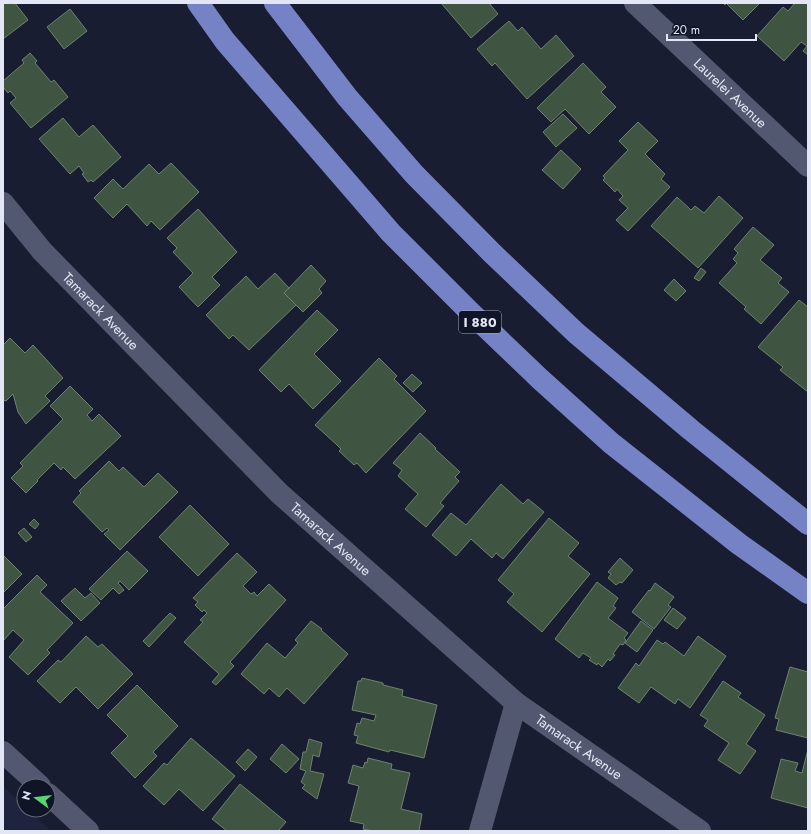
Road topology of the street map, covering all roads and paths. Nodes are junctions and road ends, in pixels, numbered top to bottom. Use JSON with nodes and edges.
{"nodes":[{"id":1,"x":198,"y":3,"type":"edge"},
{"id":2,"x":275,"y":3,"type":"edge"},
{"id":3,"x":635,"y":3,"type":"edge"},
{"id":4,"x":808,"y":166,"type":"edge"},
{"id":5,"x":3,"y":203,"type":"edge"},
{"id":6,"x":808,"y":524,"type":"edge"},
{"id":7,"x":808,"y":593,"type":"edge"},
{"id":8,"x":516,"y":703,"type":"junction"},
{"id":9,"x":3,"y":752,"type":"edge"},
{"id":10,"x":31,"y":778,"type":"edge"},
{"id":11,"x":56,"y":801,"type":"edge"},
{"id":12,"x":88,"y":831,"type":"edge"},
{"id":13,"x":480,"y":831,"type":"edge"},
{"id":14,"x":700,"y":831,"type":"edge"}],
"edges":[{"from":1,"to":7,"type":"highway","number":"I 880"},
{"from":2,"to":6,"type":"highway"},
{"from":3,"to":4,"type":"street","name":"Laurelei Avenue"},
{"from":5,"to":8,"type":"street","name":"Tamarack Avenue"},
{"from":8,"to":13,"type":"street"},
{"from":8,"to":14,"type":"street","name":"Tamarack Avenue"},
{"from":9,"to":10,"type":"street"},
{"from":11,"to":12,"type":"street"}]}
